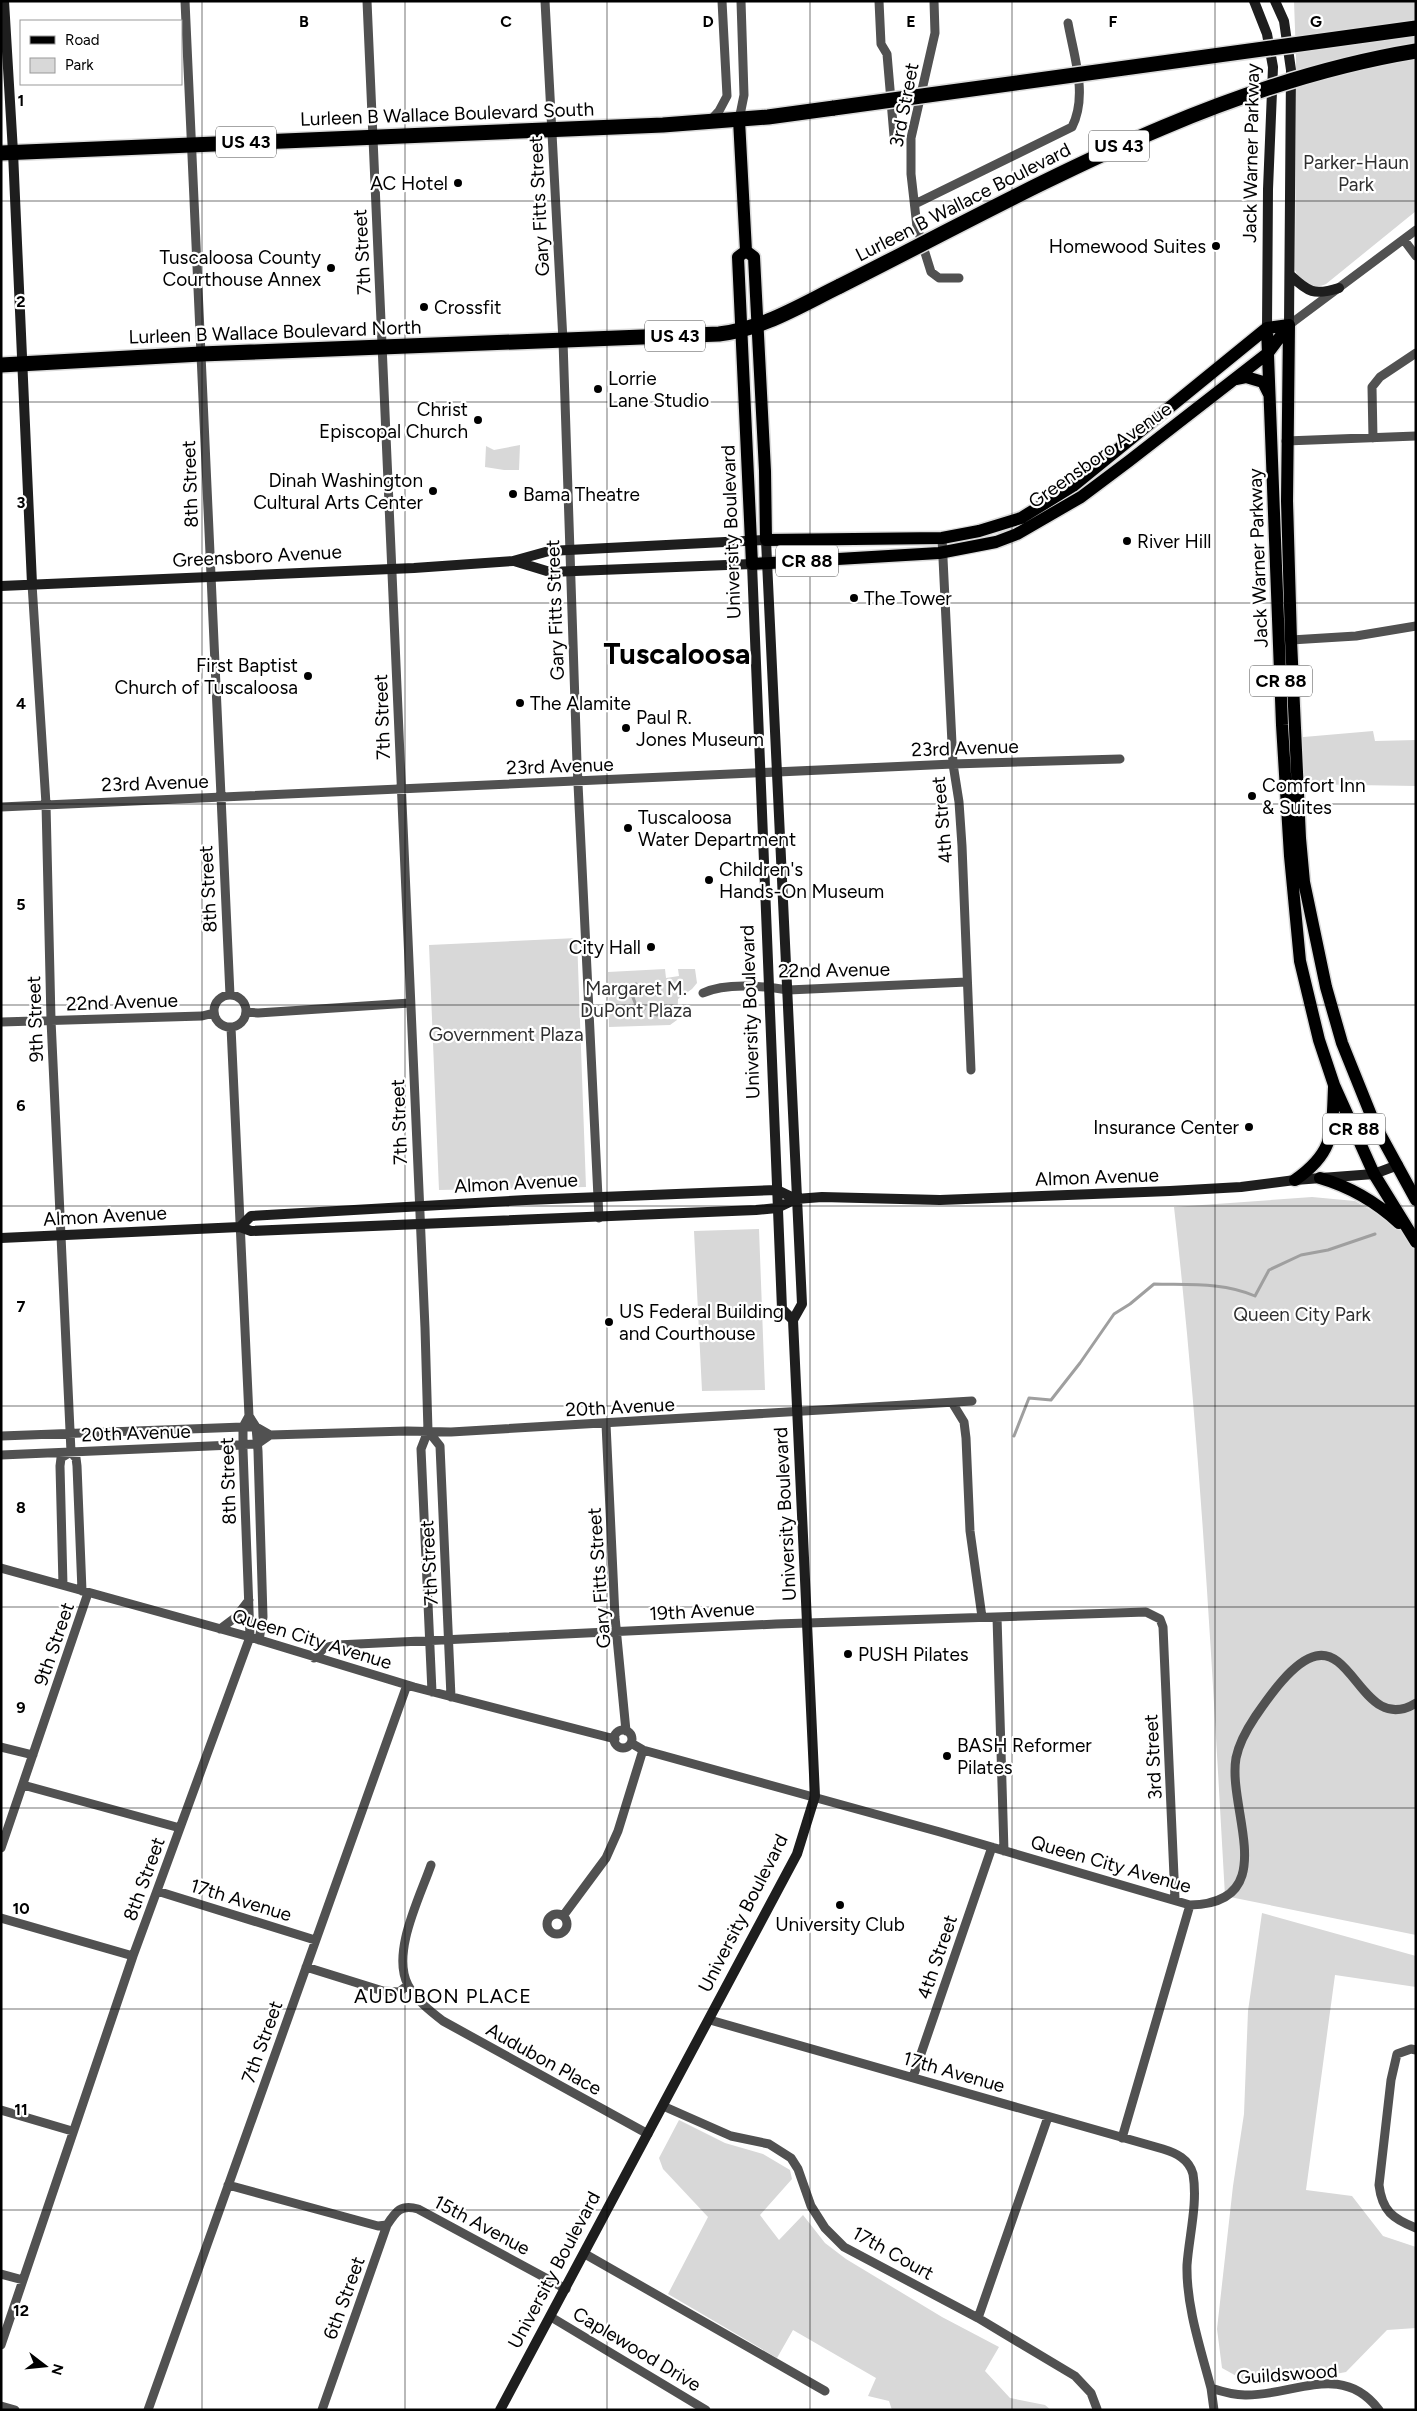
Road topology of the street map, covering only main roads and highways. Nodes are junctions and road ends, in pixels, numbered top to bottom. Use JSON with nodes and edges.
{"nodes":[{"id":1,"x":4,"y":1,"type":"edge"},
{"id":2,"x":1254,"y":1,"type":"edge"},
{"id":3,"x":1275,"y":1,"type":"edge"},
{"id":4,"x":1416,"y":28,"type":"edge"},
{"id":5,"x":1416,"y":51,"type":"edge"},
{"id":6,"x":739,"y":120,"type":"junction"},
{"id":7,"x":7,"y":152,"type":"edge"},
{"id":8,"x":746,"y":250,"type":"junction"},
{"id":9,"x":1290,"y":275,"type":"junction"},
{"id":10,"x":840,"y":286,"type":"joint"},
{"id":11,"x":1339,"y":288,"type":"road end"},
{"id":12,"x":1289,"y":325,"type":"junction"},
{"id":13,"x":758,"y":326,"type":"junction"},
{"id":14,"x":1267,"y":328,"type":"junction"},
{"id":15,"x":741,"y":332,"type":"junction"},
{"id":16,"x":1268,"y":354,"type":"junction"},
{"id":17,"x":23,"y":364,"type":"junction"},
{"id":18,"x":1,"y":366,"type":"edge"},
{"id":19,"x":1236,"y":379,"type":"junction"},
{"id":20,"x":1271,"y":399,"type":"junction"},
{"id":21,"x":766,"y":540,"type":"junction"},
{"id":22,"x":751,"y":542,"type":"junction"},
{"id":23,"x":514,"y":560,"type":"junction"},
{"id":24,"x":768,"y":563,"type":"junction"},
{"id":25,"x":752,"y":564,"type":"junction"},
{"id":26,"x":32,"y":584,"type":"junction"},
{"id":27,"x":1,"y":586,"type":"edge"},
{"id":28,"x":1334,"y":1085,"type":"junction"},
{"id":29,"x":1398,"y":1165,"type":"junction"},
{"id":30,"x":1374,"y":1174,"type":"junction"},
{"id":31,"x":1320,"y":1178,"type":"junction"},
{"id":32,"x":1296,"y":1180,"type":"junction"},
{"id":33,"x":777,"y":1190,"type":"junction"},
{"id":34,"x":796,"y":1199,"type":"junction"},
{"id":35,"x":1416,"y":1200,"type":"edge"},
{"id":36,"x":777,"y":1208,"type":"junction"},
{"id":37,"x":240,"y":1227,"type":"junction"},
{"id":38,"x":1413,"y":1237,"type":"edge"},
{"id":39,"x":1,"y":1238,"type":"edge"},
{"id":40,"x":794,"y":1320,"type":"junction"},
{"id":41,"x":500,"y":2410,"type":"edge"}],
"edges":[{"from":1,"to":7,"type":"main road"},
{"from":2,"to":14,"type":"main road","name":"Jack Warner Parkway","number":"CR 88"},
{"from":3,"to":9,"type":"main road","name":"Jack Warner Parkway"},
{"from":4,"to":6,"type":"highway","name":"Lurleen B Wallace Boulevard South","number":"US 43","bridge":true},
{"from":5,"to":10,"type":"highway","name":"Lurleen B Wallace Boulevard","number":"US 43","bridge":true},
{"from":6,"to":7,"type":"highway","name":"Lurleen B Wallace Boulevard South","number":"US 43"},
{"from":6,"to":8,"type":"main road","name":"University Boulevard"},
{"from":7,"to":17,"type":"main road"},
{"from":8,"to":13,"type":"main road","name":"University Boulevard"},
{"from":8,"to":15,"type":"main road","name":"University Boulevard"},
{"from":9,"to":11,"type":"main road"},
{"from":9,"to":12,"type":"main road","name":"Jack Warner Parkway"},
{"from":10,"to":13,"type":"highway","name":"Lurleen B Wallace Boulevard North","number":"US 43"},
{"from":12,"to":14,"type":"main road","name":"Greensboro Avenue"},
{"from":12,"to":16,"type":"main road","name":"Greensboro Avenue","number":"CR 88"},
{"from":12,"to":29,"type":"main road","name":"Jack Warner Parkway"},
{"from":13,"to":15,"type":"highway","name":"Lurleen B Wallace Boulevard North","number":"US 43"},
{"from":13,"to":21,"type":"main road","name":"University Boulevard"},
{"from":14,"to":16,"type":"main road","name":"Jack Warner Parkway","number":"CR 88"},
{"from":14,"to":21,"type":"main road","name":"Greensboro Avenue","number":"CR 88"},
{"from":15,"to":17,"type":"highway","name":"Lurleen B Wallace Boulevard North","number":"US 43"},
{"from":15,"to":22,"type":"main road","name":"University Boulevard"},
{"from":16,"to":19,"type":"main road","name":"Greensboro Avenue","number":"CR 88"},
{"from":16,"to":20,"type":"main road","name":"Jack Warner Parkway","number":"CR 88"},
{"from":17,"to":18,"type":"highway","name":"Lurleen B Wallace Boulevard North","number":"US 43"},
{"from":17,"to":26,"type":"main road"},
{"from":19,"to":20,"type":"main road"},
{"from":19,"to":24,"type":"main road","name":"Greensboro Avenue","number":"CR 88"},
{"from":20,"to":28,"type":"main road","name":"Jack Warner Parkway","number":"CR 88"},
{"from":21,"to":22,"type":"main road","name":"Greensboro Avenue"},
{"from":21,"to":24,"type":"main road","name":"University Boulevard"},
{"from":22,"to":23,"type":"main road","name":"Greensboro Avenue"},
{"from":22,"to":25,"type":"main road","name":"University Boulevard"},
{"from":23,"to":25,"type":"main road","name":"Greensboro Avenue"},
{"from":23,"to":26,"type":"main road","name":"Greensboro Avenue"},
{"from":24,"to":25,"type":"main road","name":"Greensboro Avenue","number":"CR 88"},
{"from":24,"to":34,"type":"main road","name":"University Boulevard"},
{"from":25,"to":33,"type":"main road","name":"University Boulevard"},
{"from":26,"to":27,"type":"main road","name":"Greensboro Avenue"},
{"from":28,"to":30,"type":"main road","name":"Jack Warner Parkway","number":"CR 88"},
{"from":28,"to":32,"type":"main road"},
{"from":29,"to":30,"type":"main road","name":"Almon Avenue"},
{"from":29,"to":35,"type":"main road","name":"Jack Warner Parkway"},
{"from":30,"to":31,"type":"main road","name":"Almon Avenue"},
{"from":30,"to":38,"type":"main road","name":"Jack Warner Parkway","number":"CR 88"},
{"from":31,"to":32,"type":"main road","name":"Almon Avenue"},
{"from":31,"to":38,"type":"main road"},
{"from":32,"to":34,"type":"main road","name":"Almon Avenue"},
{"from":33,"to":34,"type":"main road","name":"Almon Avenue"},
{"from":33,"to":36,"type":"main road","name":"University Boulevard"},
{"from":33,"to":37,"type":"main road","name":"Almon Avenue"},
{"from":34,"to":36,"type":"main road","name":"Almon Avenue"},
{"from":34,"to":40,"type":"main road","name":"University Boulevard"},
{"from":36,"to":37,"type":"main road","name":"Almon Avenue"},
{"from":36,"to":40,"type":"main road","name":"University Boulevard"},
{"from":37,"to":39,"type":"main road","name":"Almon Avenue"},
{"from":40,"to":41,"type":"main road","name":"University Boulevard"}]}
